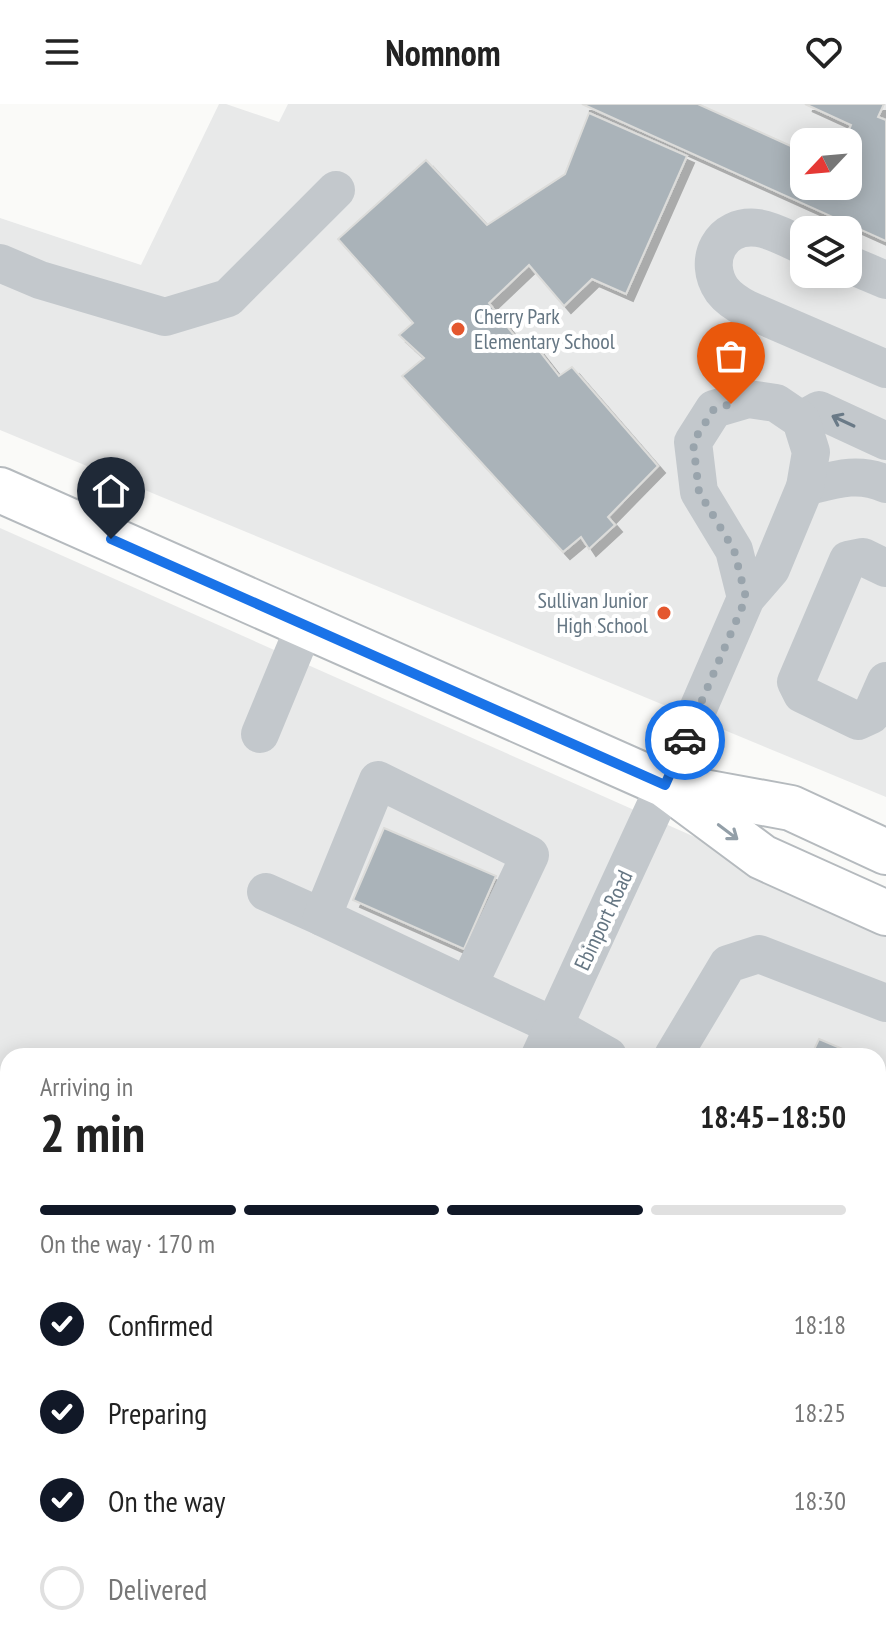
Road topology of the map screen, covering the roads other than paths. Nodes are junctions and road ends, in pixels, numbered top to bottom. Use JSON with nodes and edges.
{"nodes":[{"id":1,"x":336,"y":190,"type":"dead end"},
{"id":2,"x":790,"y":240,"type":"edge"},
{"id":3,"x":0,"y":263,"type":"edge"},
{"id":4,"x":862,"y":270,"type":"edge"},
{"id":5,"x":886,"y":280,"type":"edge"},
{"id":6,"x":886,"y":369,"type":"edge"},
{"id":7,"x":801,"y":420,"type":"junction"},
{"id":8,"x":886,"y":441,"type":"edge"},
{"id":9,"x":886,"y":484,"type":"edge"},
{"id":10,"x":805,"y":487,"type":"junction"},
{"id":11,"x":0,"y":490,"type":"edge"},
{"id":12,"x":886,"y":568,"type":"edge"},
{"id":13,"x":746,"y":598,"type":"junction"},
{"id":14,"x":305,"y":625,"type":"junction"},
{"id":15,"x":886,"y":681,"type":"edge"},
{"id":16,"x":260,"y":734,"type":"dead end"},
{"id":17,"x":665,"y":785,"type":"junction"},
{"id":18,"x":886,"y":852,"type":"edge"},
{"id":19,"x":266,"y":892,"type":"dead end"},
{"id":20,"x":886,"y":913,"type":"edge"},
{"id":21,"x":322,"y":917,"type":"junction"},
{"id":22,"x":468,"y":986,"type":"junction"},
{"id":23,"x":886,"y":1003,"type":"edge"},
{"id":24,"x":547,"y":1041,"type":"edge"},
{"id":25,"x":575,"y":1048,"type":"edge"},
{"id":26,"x":678,"y":1048,"type":"edge"}],
"edges":[{"from":1,"to":3,"type":"street"},
{"from":2,"to":6,"type":"street"},
{"from":4,"to":5,"type":"street"},
{"from":8,"to":7,"type":"street","one_way":true},
{"from":7,"to":10,"type":"street","name":"Ebinport Road"},
{"from":7,"to":13,"type":"street"},
{"from":9,"to":10,"type":"street"},
{"from":10,"to":13,"type":"street","name":"Ebinport Road"},
{"from":11,"to":14,"type":"main road"},
{"from":12,"to":15,"type":"street"},
{"from":13,"to":17,"type":"street","name":"Ebinport Road"},
{"from":14,"to":16,"type":"street"},
{"from":14,"to":17,"type":"main road"},
{"from":17,"to":18,"type":"main road"},
{"from":17,"to":20,"type":"main road","one_way":true},
{"from":17,"to":24,"type":"street","name":"Ebinport Road"},
{"from":19,"to":21,"type":"street"},
{"from":21,"to":22,"type":"street"},
{"from":21,"to":22,"type":"street"},
{"from":22,"to":24,"type":"street"},
{"from":23,"to":26,"type":"street"},
{"from":24,"to":25,"type":"street"}]}
